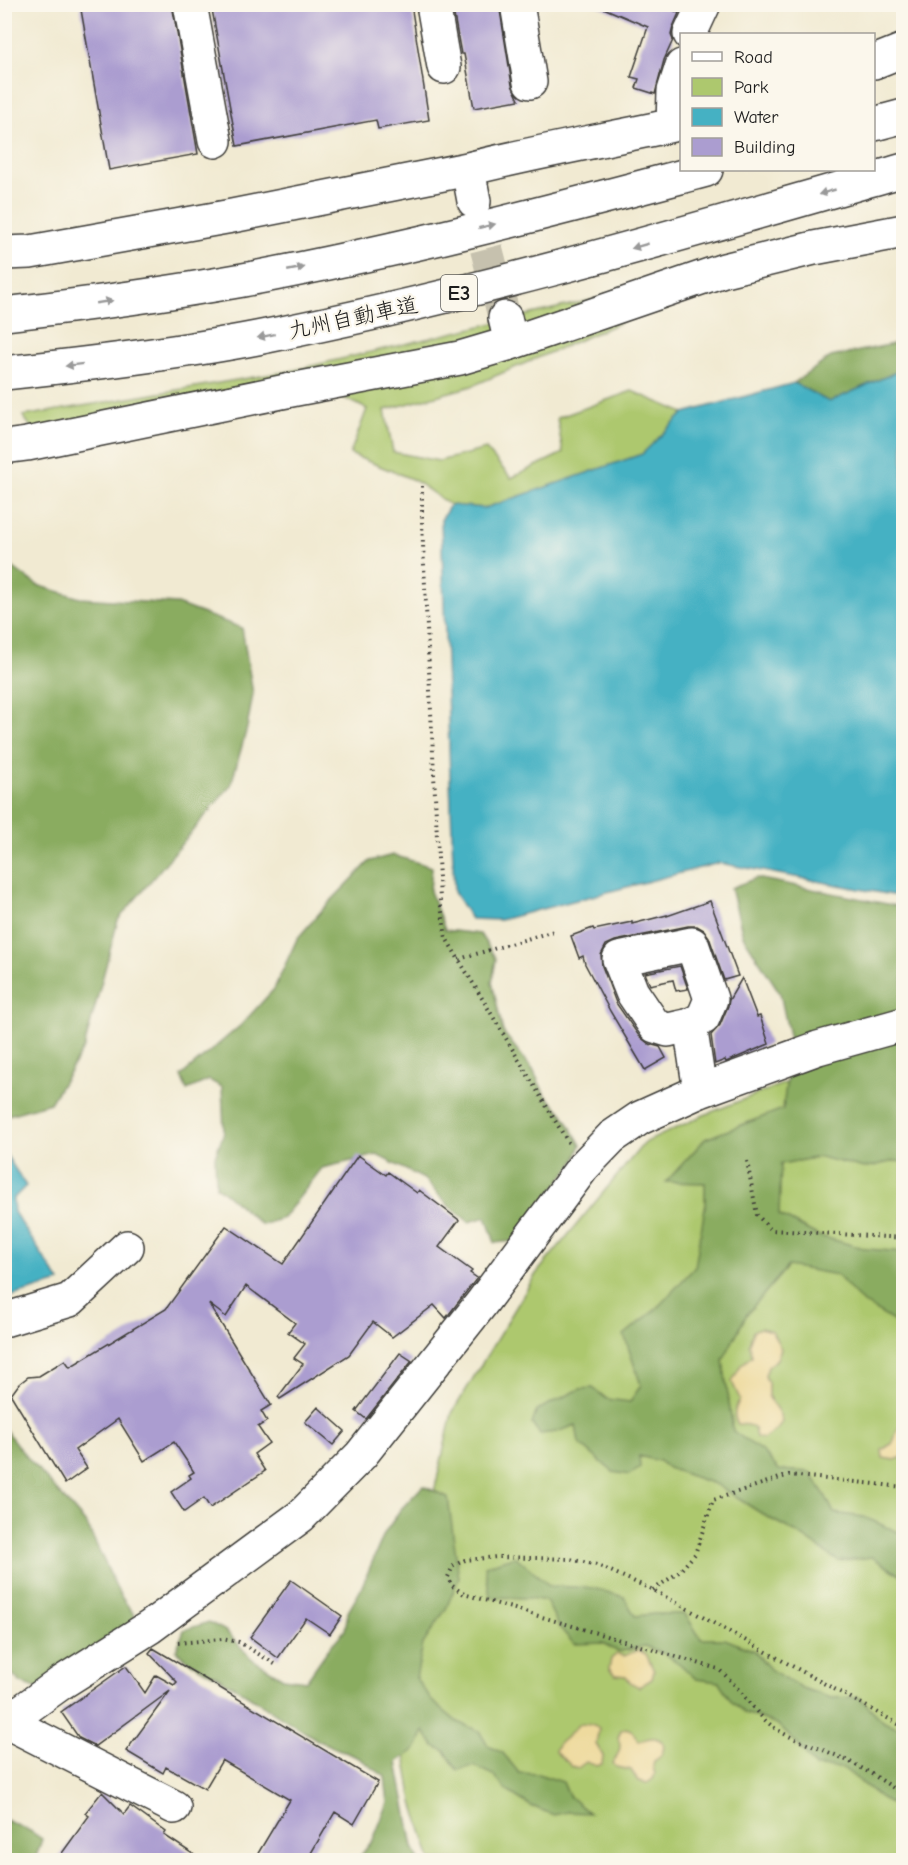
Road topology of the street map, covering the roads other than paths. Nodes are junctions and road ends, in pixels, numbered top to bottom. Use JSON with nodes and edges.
{"nodes":[{"id":1,"x":190,"y":4,"type":"edge"},
{"id":2,"x":433,"y":4,"type":"edge"},
{"id":3,"x":517,"y":4,"type":"edge"},
{"id":4,"x":704,"y":4,"type":"edge"},
{"id":5,"x":690,"y":33,"type":"edge"},
{"id":6,"x":903,"y":50,"type":"edge"},
{"id":7,"x":875,"y":61,"type":"edge"},
{"id":8,"x":444,"y":67,"type":"dead end"},
{"id":9,"x":680,"y":70,"type":"edge"},
{"id":10,"x":530,"y":82,"type":"dead end"},
{"id":11,"x":903,"y":116,"type":"edge"},
{"id":12,"x":875,"y":123,"type":"edge"},
{"id":13,"x":677,"y":124,"type":"edge"},
{"id":14,"x":216,"y":141,"type":"dead end"},
{"id":15,"x":468,"y":169,"type":"junction"},
{"id":16,"x":903,"y":170,"type":"edge"},
{"id":17,"x":702,"y":171,"type":"edge"},
{"id":18,"x":474,"y":201,"type":"tunnel mouth"},
{"id":19,"x":903,"y":231,"type":"edge"},
{"id":20,"x":4,"y":253,"type":"edge"},
{"id":21,"x":4,"y":314,"type":"edge"},
{"id":22,"x":4,"y":373,"type":"edge"},
{"id":23,"x":4,"y":447,"type":"edge"},
{"id":24,"x":903,"y":1024,"type":"edge"},
{"id":25,"x":690,"y":1025,"type":"dead end"},
{"id":26,"x":700,"y":1091,"type":"junction"},
{"id":27,"x":127,"y":1247,"type":"dead end"},
{"id":28,"x":4,"y":1320,"type":"edge"},
{"id":29,"x":6,"y":1723,"type":"edge"},
{"id":30,"x":174,"y":1807,"type":"dead end"}],
"edges":[{"from":1,"to":14,"type":"main road"},
{"from":2,"to":8,"type":"main road"},
{"from":3,"to":10,"type":"main road"},
{"from":4,"to":5,"type":"main road"},
{"from":6,"to":7,"type":"main road"},
{"from":9,"to":13,"type":"main road"},
{"from":11,"to":12,"type":"main road"},
{"from":13,"to":15,"type":"main road"},
{"from":15,"to":18,"type":"main road"},
{"from":15,"to":20,"type":"main road"},
{"from":16,"to":22,"type":"main road","name":"九州自動車道","number":"E3","one_way":true},
{"from":21,"to":17,"type":"main road","one_way":true},
{"from":19,"to":23,"type":"main road"},
{"from":24,"to":26,"type":"main road"},
{"from":25,"to":26,"type":"main road"},
{"from":26,"to":29,"type":"main road"},
{"from":27,"to":28,"type":"main road"},
{"from":29,"to":30,"type":"main road"}]}
